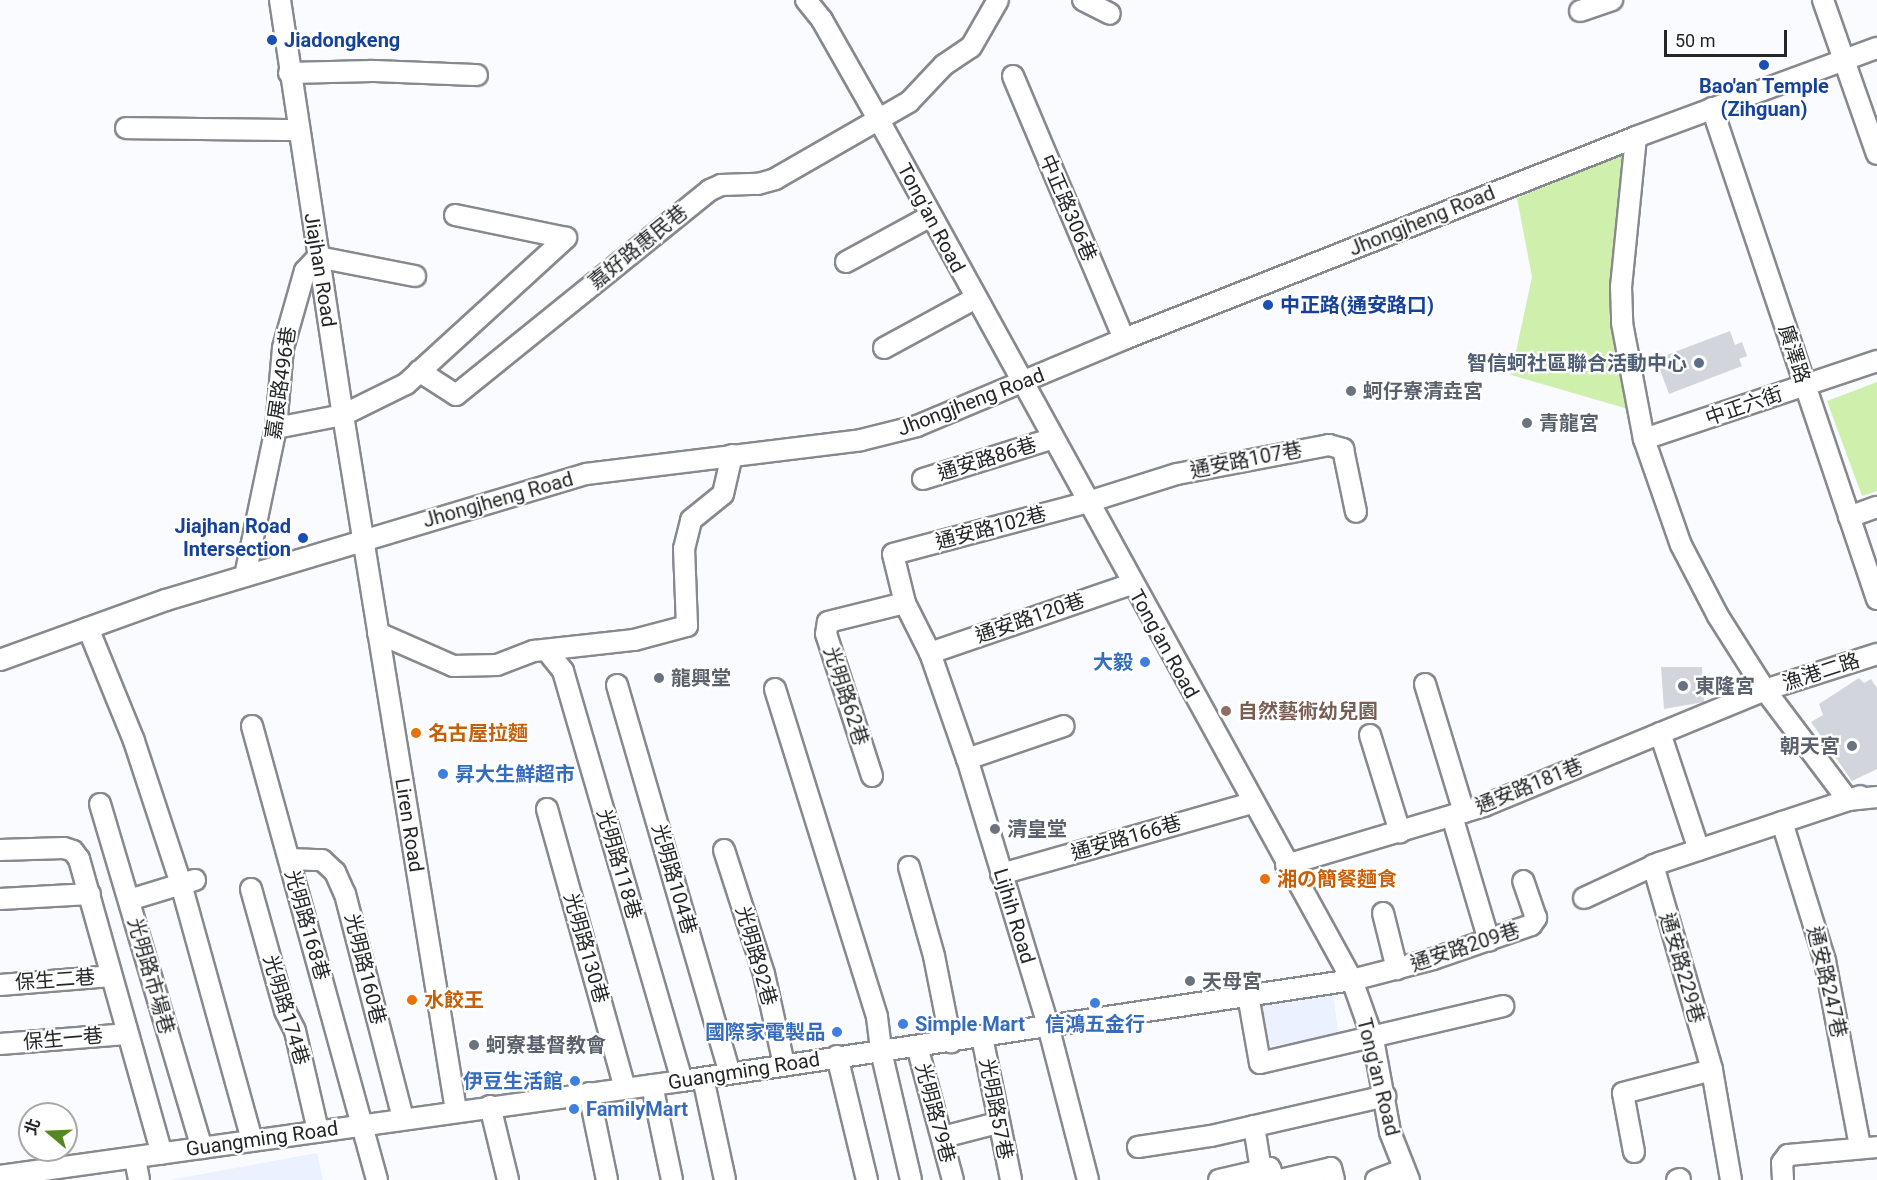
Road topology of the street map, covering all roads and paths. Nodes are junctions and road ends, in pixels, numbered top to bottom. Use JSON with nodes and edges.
{"nodes":[{"id":1,"x":280,"y":0,"type":"edge"},
{"id":2,"x":806,"y":0,"type":"edge"},
{"id":3,"x":998,"y":0,"type":"edge"},
{"id":4,"x":1083,"y":0,"type":"edge"},
{"id":5,"x":1612,"y":0,"type":"edge"},
{"id":6,"x":1823,"y":0,"type":"edge"},
{"id":7,"x":1580,"y":11,"type":"dead end"},
{"id":8,"x":1110,"y":14,"type":"dead end"},
{"id":9,"x":1877,"y":48,"type":"edge"},
{"id":10,"x":1844,"y":60,"type":"junction"},
{"id":11,"x":289,"y":73,"type":"junction"},
{"id":12,"x":477,"y":75,"type":"dead end"},
{"id":13,"x":1013,"y":76,"type":"dead end"},
{"id":14,"x":1712,"y":108,"type":"junction"},
{"id":15,"x":880,"y":122,"type":"junction"},
{"id":16,"x":126,"y":128,"type":"dead end"},
{"id":17,"x":297,"y":130,"type":"junction"},
{"id":18,"x":1636,"y":137,"type":"junction"},
{"id":19,"x":1877,"y":154,"type":"edge"},
{"id":20,"x":455,"y":215,"type":"dead end"},
{"id":21,"x":929,"y":218,"type":"junction"},
{"id":22,"x":318,"y":257,"type":"junction"},
{"id":23,"x":846,"y":262,"type":"dead end"},
{"id":24,"x":416,"y":276,"type":"dead end"},
{"id":25,"x":975,"y":299,"type":"junction"},
{"id":26,"x":1124,"y":339,"type":"junction"},
{"id":27,"x":884,"y":348,"type":"dead end"},
{"id":28,"x":1877,"y":361,"type":"edge"},
{"id":29,"x":419,"y":371,"type":"junction"},
{"id":30,"x":1023,"y":383,"type":"junction"},
{"id":31,"x":1804,"y":385,"type":"junction"},
{"id":32,"x":343,"y":415,"type":"junction"},
{"id":33,"x":276,"y":428,"type":"junction"},
{"id":34,"x":1051,"y":439,"type":"junction"},
{"id":35,"x":1644,"y":439,"type":"junction"},
{"id":36,"x":732,"y":455,"type":"junction"},
{"id":37,"x":923,"y":479,"type":"dead end"},
{"id":38,"x":1088,"y":502,"type":"junction"},
{"id":39,"x":1877,"y":507,"type":"edge"},
{"id":40,"x":1356,"y":512,"type":"dead end"},
{"id":41,"x":1849,"y":517,"type":"junction"},
{"id":42,"x":363,"y":539,"type":"junction"},
{"id":43,"x":893,"y":554,"type":"joint"},
{"id":44,"x":245,"y":576,"type":"junction"},
{"id":45,"x":1131,"y":584,"type":"junction"},
{"id":46,"x":1877,"y":599,"type":"edge"},
{"id":47,"x":905,"y":603,"type":"junction"},
{"id":48,"x":88,"y":628,"type":"junction"},
{"id":49,"x":378,"y":633,"type":"junction"},
{"id":50,"x":547,"y":651,"type":"junction"},
{"id":51,"x":930,"y":653,"type":"junction"},
{"id":52,"x":1877,"y":654,"type":"edge"},
{"id":53,"x":0,"y":660,"type":"edge"},
{"id":54,"x":1425,"y":684,"type":"dead end"},
{"id":55,"x":617,"y":685,"type":"dead end"},
{"id":56,"x":774,"y":689,"type":"dead end"},
{"id":57,"x":1765,"y":690,"type":"junction"},
{"id":58,"x":252,"y":726,"type":"dead end"},
{"id":59,"x":1064,"y":726,"type":"dead end"},
{"id":60,"x":1660,"y":733,"type":"junction"},
{"id":61,"x":1370,"y":735,"type":"dead end"},
{"id":62,"x":967,"y":759,"type":"junction"},
{"id":63,"x":872,"y":777,"type":"dead end"},
{"id":64,"x":1877,"y":790,"type":"edge"},
{"id":65,"x":1877,"y":797,"type":"edge"},
{"id":66,"x":1848,"y":800,"type":"junction"},
{"id":67,"x":1252,"y":803,"type":"junction"},
{"id":68,"x":100,"y":804,"type":"dead end"},
{"id":69,"x":547,"y":809,"type":"dead end"},
{"id":70,"x":1458,"y":814,"type":"junction"},
{"id":71,"x":1782,"y":822,"type":"junction"},
{"id":72,"x":1400,"y":832,"type":"junction"},
{"id":73,"x":0,"y":850,"type":"edge"},
{"id":74,"x":724,"y":850,"type":"dead end"},
{"id":75,"x":1699,"y":850,"type":"junction"},
{"id":76,"x":289,"y":859,"type":"junction"},
{"id":77,"x":1286,"y":865,"type":"junction"},
{"id":78,"x":1653,"y":865,"type":"junction"},
{"id":79,"x":909,"y":867,"type":"dead end"},
{"id":80,"x":1001,"y":874,"type":"junction"},
{"id":81,"x":188,"y":881,"type":"junction"},
{"id":82,"x":1523,"y":881,"type":"dead end"},
{"id":83,"x":251,"y":890,"type":"dead end"},
{"id":84,"x":90,"y":894,"type":"junction"},
{"id":85,"x":1584,"y":898,"type":"dead end"},
{"id":86,"x":0,"y":899,"type":"edge"},
{"id":87,"x":129,"y":900,"type":"junction"},
{"id":88,"x":1383,"y":913,"type":"dead end"},
{"id":89,"x":1489,"y":941,"type":"junction"},
{"id":90,"x":1397,"y":969,"type":"junction"},
{"id":91,"x":111,"y":976,"type":"junction"},
{"id":92,"x":1352,"y":980,"type":"junction"},
{"id":93,"x":0,"y":985,"type":"edge"},
{"id":94,"x":1248,"y":995,"type":"junction"},
{"id":95,"x":1503,"y":1006,"type":"dead end"},
{"id":96,"x":1048,"y":1025,"type":"junction"},
{"id":97,"x":126,"y":1034,"type":"junction"},
{"id":98,"x":982,"y":1037,"type":"junction"},
{"id":99,"x":1372,"y":1039,"type":"junction"},
{"id":100,"x":951,"y":1042,"type":"junction"},
{"id":101,"x":0,"y":1044,"type":"edge"},
{"id":102,"x":917,"y":1046,"type":"junction"},
{"id":103,"x":880,"y":1051,"type":"junction"},
{"id":104,"x":837,"y":1056,"type":"junction"},
{"id":105,"x":784,"y":1064,"type":"junction"},
{"id":106,"x":1712,"y":1070,"type":"junction"},
{"id":107,"x":730,"y":1073,"type":"junction"},
{"id":108,"x":703,"y":1078,"type":"junction"},
{"id":109,"x":682,"y":1081,"type":"junction"},
{"id":110,"x":652,"y":1085,"type":"junction"},
{"id":111,"x":625,"y":1088,"type":"junction"},
{"id":112,"x":589,"y":1093,"type":"junction"},
{"id":113,"x":1385,"y":1096,"type":"junction"},
{"id":114,"x":490,"y":1106,"type":"junction"},
{"id":115,"x":456,"y":1110,"type":"junction"},
{"id":116,"x":403,"y":1118,"type":"junction"},
{"id":117,"x":997,"y":1123,"type":"junction"},
{"id":118,"x":364,"y":1124,"type":"junction"},
{"id":119,"x":1254,"y":1126,"type":"junction"},
{"id":120,"x":318,"y":1131,"type":"junction"},
{"id":121,"x":943,"y":1137,"type":"junction"},
{"id":122,"x":252,"y":1140,"type":"junction"},
{"id":123,"x":1869,"y":1146,"type":"edge"},
{"id":124,"x":1138,"y":1147,"type":"dead end"},
{"id":125,"x":202,"y":1148,"type":"junction"},
{"id":126,"x":1634,"y":1152,"type":"dead end"},
{"id":127,"x":162,"y":1154,"type":"junction"},
{"id":128,"x":135,"y":1159,"type":"junction"},
{"id":129,"x":1730,"y":1174,"type":"edge"},
{"id":130,"x":1268,"y":1175,"type":"edge"},
{"id":131,"x":1407,"y":1175,"type":"edge"},
{"id":132,"x":0,"y":1176,"type":"edge"},
{"id":133,"x":139,"y":1180,"type":"edge"},
{"id":134,"x":377,"y":1180,"type":"edge"},
{"id":135,"x":508,"y":1180,"type":"edge"},
{"id":136,"x":607,"y":1180,"type":"edge"},
{"id":137,"x":672,"y":1180,"type":"edge"},
{"id":138,"x":725,"y":1180,"type":"edge"},
{"id":139,"x":867,"y":1180,"type":"edge"},
{"id":140,"x":911,"y":1180,"type":"edge"},
{"id":141,"x":953,"y":1180,"type":"edge"},
{"id":142,"x":1011,"y":1180,"type":"edge"},
{"id":143,"x":1088,"y":1180,"type":"edge"},
{"id":144,"x":1219,"y":1180,"type":"edge"},
{"id":145,"x":1280,"y":1180,"type":"edge"},
{"id":146,"x":1334,"y":1180,"type":"edge"},
{"id":147,"x":1376,"y":1180,"type":"edge"},
{"id":148,"x":1783,"y":1180,"type":"edge"}],
"edges":[{"from":1,"to":11,"type":"street","name":"Jiajhan Road"},
{"from":2,"to":15,"type":"street","name":"Tong'an Road"},
{"from":3,"to":15,"type":"street"},
{"from":4,"to":8,"type":"street"},
{"from":5,"to":7,"type":"street"},
{"from":6,"to":10,"type":"street"},
{"from":9,"to":10,"type":"street","name":"Jhongjheng Road"},
{"from":10,"to":14,"type":"street","name":"Jhongjheng Road"},
{"from":10,"to":19,"type":"street"},
{"from":11,"to":12,"type":"street"},
{"from":11,"to":17,"type":"street","name":"Jiajhan Road"},
{"from":13,"to":26,"type":"street","name":"中正路306巷"},
{"from":14,"to":18,"type":"street","name":"Jhongjheng Road"},
{"from":14,"to":31,"type":"street","name":"廣澤路"},
{"from":15,"to":21,"type":"street","name":"Tong'an Road"},
{"from":15,"to":29,"type":"street","name":"嘉好路惠民巷"},
{"from":16,"to":17,"type":"street"},
{"from":17,"to":22,"type":"street","name":"Jiajhan Road"},
{"from":18,"to":26,"type":"street","name":"Jhongjheng Road"},
{"from":18,"to":35,"type":"street"},
{"from":20,"to":29,"type":"street"},
{"from":21,"to":23,"type":"street"},
{"from":21,"to":25,"type":"street","name":"Tong'an Road"},
{"from":22,"to":24,"type":"street"},
{"from":22,"to":32,"type":"street","name":"Jiajhan Road"},
{"from":22,"to":33,"type":"street","name":"嘉展路496巷"},
{"from":25,"to":27,"type":"street"},
{"from":25,"to":30,"type":"street","name":"Tong'an Road"},
{"from":26,"to":30,"type":"street","name":"Jhongjheng Road"},
{"from":28,"to":31,"type":"street","name":"中正六街"},
{"from":29,"to":32,"type":"street"},
{"from":30,"to":34,"type":"street","name":"Tong'an Road"},
{"from":30,"to":36,"type":"street","name":"Jhongjheng Road"},
{"from":31,"to":35,"type":"street","name":"中正六街"},
{"from":31,"to":41,"type":"street","name":"廣澤路"},
{"from":32,"to":33,"type":"street"},
{"from":32,"to":42,"type":"street","name":"Jiajhan Road"},
{"from":33,"to":44,"type":"street","name":"嘉展路496巷"},
{"from":34,"to":37,"type":"street","name":"通安路86巷"},
{"from":34,"to":38,"type":"street","name":"Tong'an Road"},
{"from":35,"to":57,"type":"street"},
{"from":36,"to":42,"type":"street","name":"Jhongjheng Road"},
{"from":36,"to":50,"type":"street"},
{"from":38,"to":40,"type":"street","name":"通安路107巷"},
{"from":38,"to":43,"type":"street","name":"通安路102巷"},
{"from":38,"to":45,"type":"street","name":"Tong'an Road"},
{"from":39,"to":41,"type":"street"},
{"from":41,"to":46,"type":"street","name":"廣澤路"},
{"from":42,"to":44,"type":"street","name":"Jhongjheng Road"},
{"from":42,"to":49,"type":"street","name":"Liren Road"},
{"from":43,"to":47,"type":"street","name":"Lijhih Road"},
{"from":44,"to":48,"type":"street","name":"Jhongjheng Road"},
{"from":45,"to":51,"type":"street","name":"通安路120巷"},
{"from":45,"to":67,"type":"street","name":"Tong'an Road"},
{"from":47,"to":51,"type":"street","name":"Lijhih Road"},
{"from":47,"to":63,"type":"street","name":"光明路62巷"},
{"from":48,"to":53,"type":"street","name":"Jhongjheng Road"},
{"from":48,"to":81,"type":"street"},
{"from":49,"to":50,"type":"street"},
{"from":49,"to":115,"type":"street","name":"Liren Road"},
{"from":50,"to":109,"type":"street","name":"光明路118巷"},
{"from":51,"to":62,"type":"street","name":"Lijhih Road"},
{"from":52,"to":57,"type":"street","name":"漁港二路"},
{"from":54,"to":70,"type":"street"},
{"from":55,"to":107,"type":"street","name":"光明路104巷"},
{"from":56,"to":103,"type":"street","name":"光明路79巷"},
{"from":57,"to":60,"type":"street","name":"通安路181巷"},
{"from":57,"to":66,"type":"street"},
{"from":58,"to":76,"type":"street","name":"光明路168巷"},
{"from":59,"to":62,"type":"street"},
{"from":60,"to":70,"type":"street","name":"通安路181巷"},
{"from":60,"to":75,"type":"street"},
{"from":61,"to":72,"type":"street"},
{"from":62,"to":80,"type":"street","name":"Lijhih Road"},
{"from":64,"to":66,"type":"street"},
{"from":65,"to":66,"type":"street"},
{"from":66,"to":71,"type":"street"},
{"from":67,"to":77,"type":"street","name":"Tong'an Road"},
{"from":67,"to":80,"type":"street","name":"通安路166巷"},
{"from":68,"to":87,"type":"street","name":"光明路市場巷"},
{"from":69,"to":111,"type":"street","name":"光明路130巷"},
{"from":70,"to":72,"type":"street","name":"通安路181巷"},
{"from":70,"to":89,"type":"street"},
{"from":71,"to":75,"type":"street"},
{"from":71,"to":123,"type":"street","name":"通安路247巷"},
{"from":72,"to":77,"type":"street","name":"通安路181巷"},
{"from":73,"to":84,"type":"street"},
{"from":74,"to":105,"type":"street","name":"光明路92巷"},
{"from":75,"to":78,"type":"street"},
{"from":76,"to":116,"type":"street","name":"光明路160巷"},
{"from":76,"to":118,"type":"street","name":"光明路168巷"},
{"from":77,"to":92,"type":"street","name":"Tong'an Road"},
{"from":78,"to":85,"type":"street"},
{"from":78,"to":106,"type":"street","name":"通安路229巷"},
{"from":79,"to":100,"type":"street"},
{"from":80,"to":96,"type":"street","name":"Lijhih Road"},
{"from":81,"to":87,"type":"street"},
{"from":81,"to":122,"type":"street"},
{"from":82,"to":89,"type":"street","name":"通安路209巷"},
{"from":83,"to":120,"type":"street","name":"光明路174巷"},
{"from":84,"to":86,"type":"street"},
{"from":84,"to":91,"type":"street"},
{"from":87,"to":125,"type":"street","name":"光明路市場巷"},
{"from":88,"to":90,"type":"street"},
{"from":89,"to":90,"type":"street","name":"通安路209巷"},
{"from":90,"to":92,"type":"street","name":"通安路209巷"},
{"from":91,"to":93,"type":"street","name":"保生二巷"},
{"from":91,"to":97,"type":"street"},
{"from":92,"to":94,"type":"street","name":"Guangming Road"},
{"from":92,"to":99,"type":"street","name":"Tong'an Road"},
{"from":94,"to":96,"type":"street","name":"Guangming Road"},
{"from":94,"to":99,"type":"street"},
{"from":95,"to":99,"type":"street"},
{"from":96,"to":98,"type":"street","name":"Guangming Road"},
{"from":96,"to":143,"type":"street","name":"Lijhih Road"},
{"from":97,"to":101,"type":"street","name":"保生一巷"},
{"from":97,"to":127,"type":"street"},
{"from":98,"to":100,"type":"street","name":"Guangming Road"},
{"from":98,"to":117,"type":"street","name":"光明路57巷"},
{"from":99,"to":113,"type":"street","name":"Tong'an Road"},
{"from":100,"to":102,"type":"street","name":"Guangming Road"},
{"from":102,"to":103,"type":"street","name":"Guangming Road"},
{"from":102,"to":121,"type":"street","name":"光明路79巷"},
{"from":103,"to":104,"type":"street","name":"Guangming Road"},
{"from":103,"to":140,"type":"street","name":"光明路79巷"},
{"from":104,"to":105,"type":"street","name":"Guangming Road"},
{"from":104,"to":139,"type":"street"},
{"from":105,"to":107,"type":"street","name":"Guangming Road"},
{"from":106,"to":126,"type":"street"},
{"from":106,"to":129,"type":"street"},
{"from":107,"to":108,"type":"street","name":"Guangming Road"},
{"from":108,"to":109,"type":"street","name":"Guangming Road"},
{"from":108,"to":138,"type":"street"},
{"from":109,"to":110,"type":"street","name":"Guangming Road"},
{"from":110,"to":111,"type":"street","name":"Guangming Road"},
{"from":110,"to":137,"type":"street"},
{"from":111,"to":112,"type":"street","name":"Guangming Road"},
{"from":112,"to":114,"type":"street","name":"Guangming Road"},
{"from":112,"to":136,"type":"street"},
{"from":113,"to":119,"type":"street"},
{"from":113,"to":131,"type":"street","name":"Tong'an Road"},
{"from":114,"to":115,"type":"street","name":"Guangming Road"},
{"from":114,"to":135,"type":"street"},
{"from":115,"to":116,"type":"street","name":"Guangming Road"},
{"from":116,"to":118,"type":"street","name":"Guangming Road"},
{"from":117,"to":121,"type":"street"},
{"from":117,"to":142,"type":"street","name":"光明路57巷"},
{"from":118,"to":120,"type":"street","name":"Guangming Road"},
{"from":118,"to":134,"type":"street","name":"光明路168巷"},
{"from":119,"to":124,"type":"street"},
{"from":119,"to":130,"type":"street"},
{"from":120,"to":122,"type":"street","name":"Guangming Road"},
{"from":121,"to":141,"type":"street","name":"光明路79巷"},
{"from":122,"to":125,"type":"street","name":"Guangming Road"},
{"from":123,"to":148,"type":"street"},
{"from":125,"to":127,"type":"street","name":"Guangming Road"},
{"from":127,"to":128,"type":"street","name":"Guangming Road"},
{"from":128,"to":132,"type":"street","name":"Guangming Road"},
{"from":128,"to":133,"type":"street"},
{"from":130,"to":144,"type":"street"},
{"from":131,"to":147,"type":"street"},
{"from":145,"to":146,"type":"street"}]}
